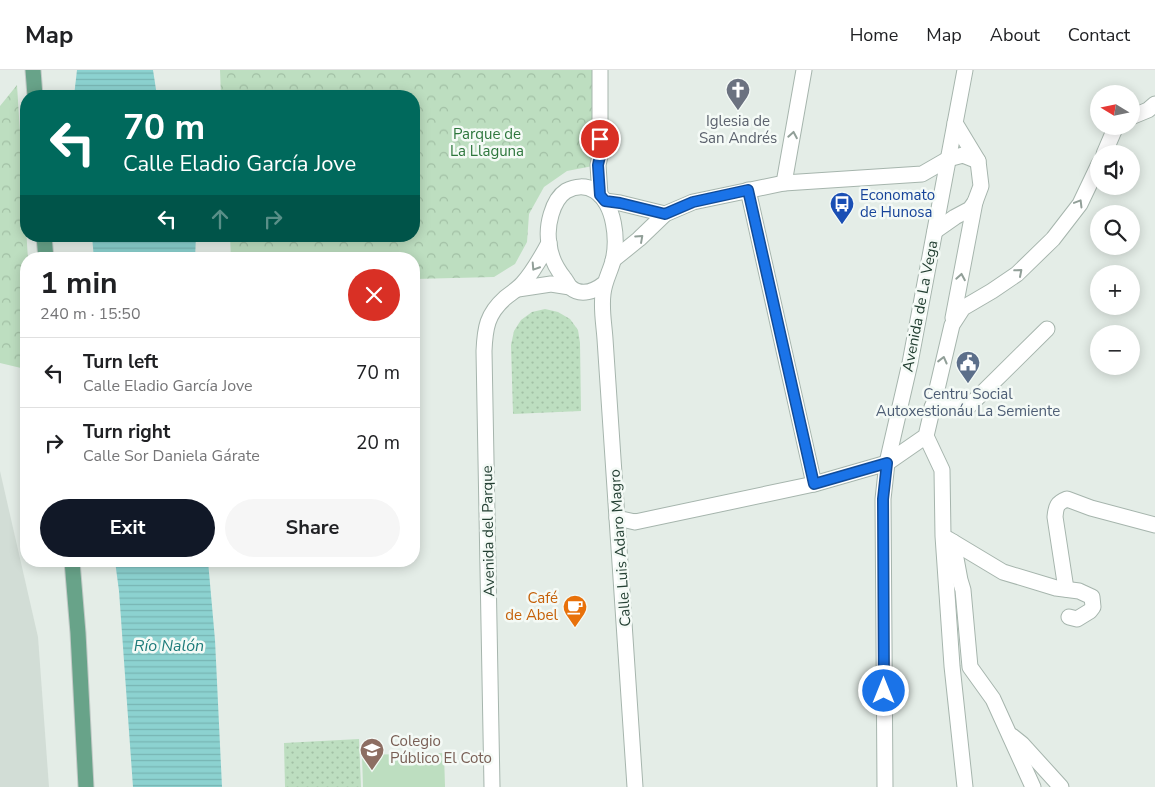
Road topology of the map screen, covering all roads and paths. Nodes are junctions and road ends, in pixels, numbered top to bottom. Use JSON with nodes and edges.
{"nodes":[{"id":1,"x":33,"y":70,"type":"edge"},
{"id":2,"x":600,"y":70,"type":"edge"},
{"id":3,"x":804,"y":70,"type":"edge"},
{"id":4,"x":965,"y":70,"type":"edge"},
{"id":5,"x":35,"y":90,"type":"edge"},
{"id":6,"x":1155,"y":104,"type":"edge"},
{"id":7,"x":1140,"y":113,"type":"edge"},
{"id":8,"x":955,"y":122,"type":"junction"},
{"id":9,"x":948,"y":159,"type":"junction"},
{"id":10,"x":978,"y":161,"type":"junction"},
{"id":11,"x":598,"y":165,"type":"junction"},
{"id":12,"x":784,"y":183,"type":"junction"},
{"id":13,"x":1090,"y":183,"type":"edge"},
{"id":14,"x":576,"y":187,"type":"junction"},
{"id":15,"x":748,"y":190,"type":"junction"},
{"id":16,"x":602,"y":198,"type":"junction"},
{"id":17,"x":975,"y":202,"type":"junction"},
{"id":18,"x":665,"y":214,"type":"junction"},
{"id":19,"x":935,"y":231,"type":"junction"},
{"id":20,"x":548,"y":243,"type":"junction"},
{"id":21,"x":613,"y":260,"type":"junction"},
{"id":22,"x":570,"y":287,"type":"junction"},
{"id":23,"x":598,"y":287,"type":"junction"},
{"id":24,"x":518,"y":289,"type":"junction"},
{"id":25,"x":952,"y":325,"type":"junction"},
{"id":26,"x":1048,"y":330,"type":"dead end"},
{"id":27,"x":932,"y":407,"type":"junction"},
{"id":28,"x":926,"y":436,"type":"junction"},
{"id":29,"x":886,"y":466,"type":"junction"},
{"id":30,"x":814,"y":484,"type":"junction"},
{"id":31,"x":617,"y":518,"type":"junction"},
{"id":32,"x":1155,"y":524,"type":"edge"},
{"id":33,"x":948,"y":539,"type":"junction"},
{"id":34,"x":72,"y":567,"type":"edge"},
{"id":35,"x":1066,"y":589,"type":"junction"},
{"id":36,"x":1069,"y":617,"type":"dead end"},
{"id":37,"x":1007,"y":731,"type":"junction"},
{"id":38,"x":86,"y":787,"type":"edge"},
{"id":39,"x":492,"y":787,"type":"edge"},
{"id":40,"x":635,"y":787,"type":"edge"},
{"id":41,"x":885,"y":787,"type":"edge"},
{"id":42,"x":965,"y":787,"type":"edge"},
{"id":43,"x":1033,"y":787,"type":"edge"},
{"id":44,"x":1061,"y":787,"type":"edge"}],
"edges":[{"from":1,"to":5,"type":"main road"},
{"from":2,"to":11,"type":"street"},
{"from":12,"to":3,"type":"street","one_way":true},
{"from":4,"to":8,"type":"street","name":"Avenida de La Vega"},
{"from":6,"to":7,"type":"street"},
{"from":8,"to":9,"type":"street","name":"Avenida de La Vega"},
{"from":8,"to":10,"type":"street"},
{"from":9,"to":10,"type":"street"},
{"from":9,"to":12,"type":"street"},
{"from":9,"to":19,"type":"street","name":"Avenida de La Vega"},
{"from":10,"to":17,"type":"street"},
{"from":11,"to":14,"type":"street"},
{"from":11,"to":16,"type":"street"},
{"from":12,"to":15,"type":"street"},
{"from":25,"to":13,"type":"street","one_way":true},
{"from":14,"to":16,"type":"street"},
{"from":14,"to":20,"type":"street"},
{"from":15,"to":18,"type":"street"},
{"from":15,"to":30,"type":"street"},
{"from":16,"to":18,"type":"street"},
{"from":16,"to":21,"type":"street"},
{"from":17,"to":19,"type":"street","name":"Avenida de La Vega"},
{"from":25,"to":17,"type":"street","one_way":true},
{"from":21,"to":18,"type":"street","one_way":true},
{"from":19,"to":29,"type":"street","name":"Avenida de La Vega"},
{"from":20,"to":22,"type":"street"},
{"from":20,"to":24,"type":"street","name":"Avenida del Parque","one_way":true},
{"from":21,"to":23,"type":"street"},
{"from":22,"to":23,"type":"street"},
{"from":22,"to":24,"type":"street"},
{"from":23,"to":31,"type":"street","name":"Calle Luis Adaro Magro"},
{"from":24,"to":39,"type":"street","name":"Avenida del Parque"},
{"from":27,"to":25,"type":"street","one_way":true},
{"from":26,"to":27,"type":"street"},
{"from":27,"to":28,"type":"street"},
{"from":28,"to":29,"type":"street"},
{"from":28,"to":33,"type":"street"},
{"from":29,"to":30,"type":"street"},
{"from":29,"to":41,"type":"street","name":"Avenida de La Vega"},
{"from":30,"to":31,"type":"street"},
{"from":31,"to":40,"type":"street","name":"Calle Luis Adaro Magro"},
{"from":32,"to":35,"type":"street"},
{"from":33,"to":35,"type":"street"},
{"from":33,"to":37,"type":"street"},
{"from":33,"to":42,"type":"street"},
{"from":34,"to":38,"type":"main road"},
{"from":35,"to":36,"type":"street"},
{"from":37,"to":43,"type":"street"},
{"from":37,"to":44,"type":"street"}]}
